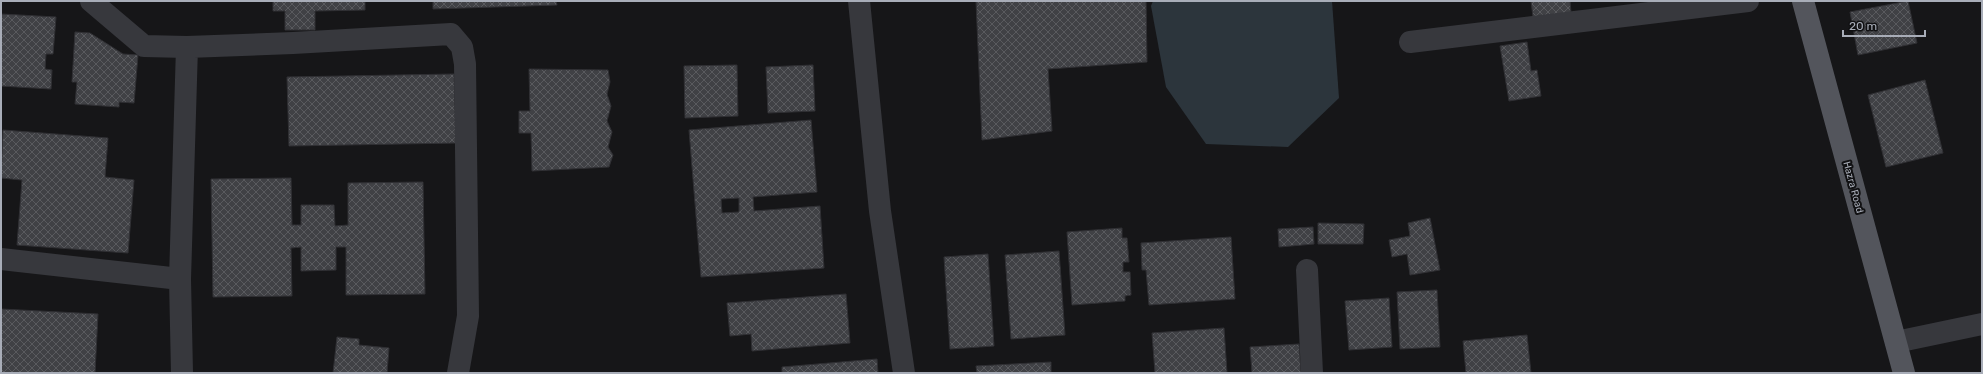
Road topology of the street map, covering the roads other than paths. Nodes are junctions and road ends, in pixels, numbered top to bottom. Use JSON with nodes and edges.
{"nodes":[{"id":1,"x":91,"y":1,"type":"edge"},
{"id":2,"x":859,"y":1,"type":"edge"},
{"id":3,"x":1748,"y":1,"type":"edge"},
{"id":4,"x":1803,"y":1,"type":"edge"},
{"id":5,"x":1410,"y":42,"type":"dead end"},
{"id":6,"x":187,"y":47,"type":"junction"},
{"id":7,"x":1,"y":259,"type":"edge"},
{"id":8,"x":1307,"y":270,"type":"dead end"},
{"id":9,"x":180,"y":279,"type":"junction"},
{"id":10,"x":1982,"y":324,"type":"edge"},
{"id":11,"x":1896,"y":342,"type":"junction"},
{"id":12,"x":182,"y":373,"type":"edge"},
{"id":13,"x":458,"y":373,"type":"edge"},
{"id":14,"x":904,"y":373,"type":"edge"},
{"id":15,"x":1312,"y":373,"type":"edge"},
{"id":16,"x":1904,"y":373,"type":"edge"}],
"edges":[{"from":1,"to":6,"type":"street"},
{"from":2,"to":14,"type":"street"},
{"from":3,"to":5,"type":"street"},
{"from":4,"to":11,"type":"main road","name":"Hazra Road"},
{"from":6,"to":9,"type":"street"},
{"from":6,"to":13,"type":"street"},
{"from":7,"to":9,"type":"street"},
{"from":8,"to":15,"type":"street"},
{"from":9,"to":12,"type":"street"},
{"from":10,"to":11,"type":"street"},
{"from":11,"to":16,"type":"main road","name":"Hazra Road"}]}
